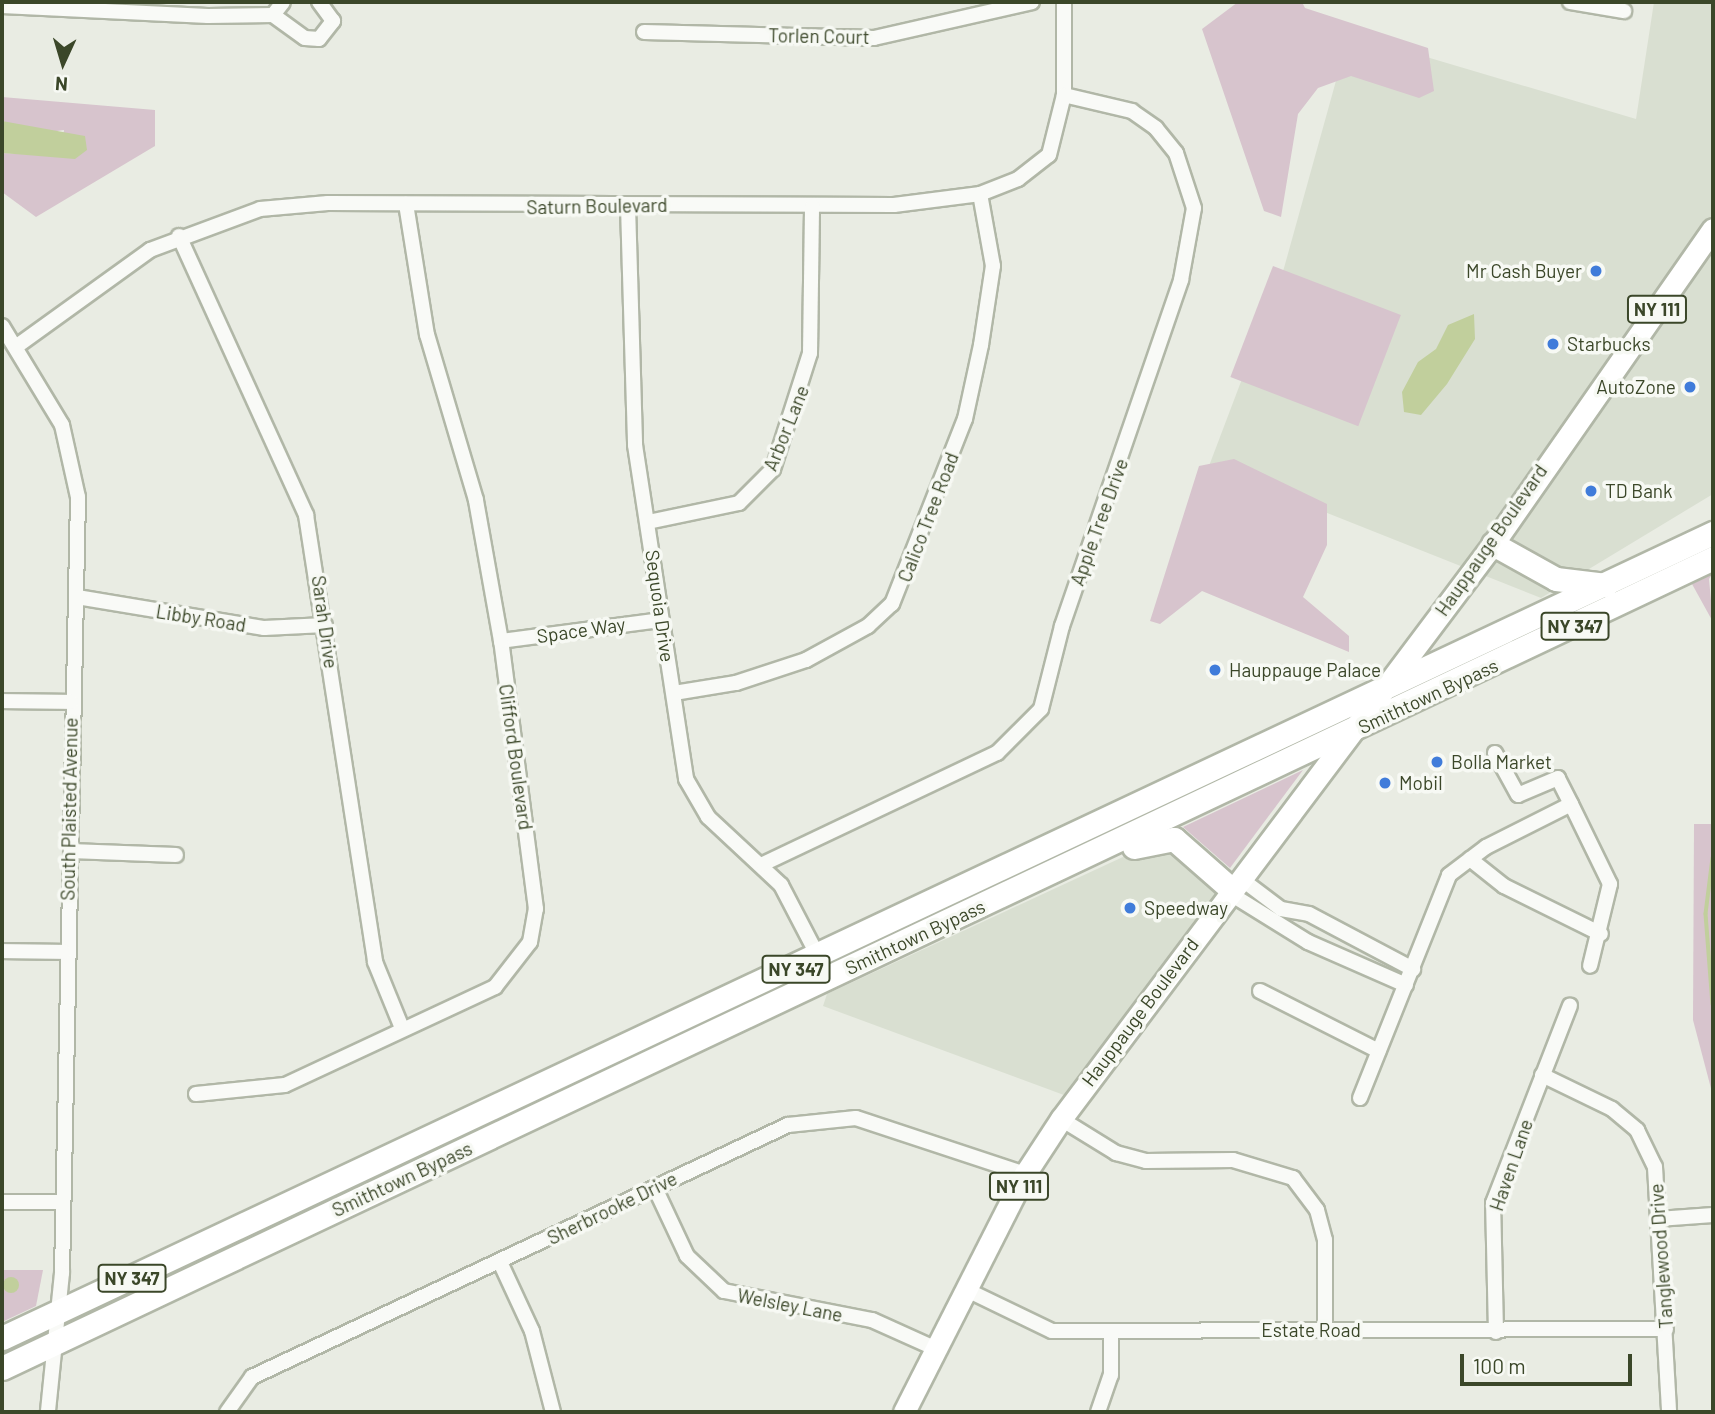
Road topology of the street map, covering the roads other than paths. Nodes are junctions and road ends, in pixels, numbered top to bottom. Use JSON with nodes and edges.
{"nodes":[{"id":1,"x":283,"y":2,"type":"edge"},
{"id":2,"x":319,"y":2,"type":"edge"},
{"id":3,"x":959,"y":2,"type":"edge"},
{"id":4,"x":1032,"y":2,"type":"edge"},
{"id":5,"x":1064,"y":2,"type":"edge"},
{"id":6,"x":1570,"y":2,"type":"edge"},
{"id":7,"x":10,"y":5,"type":"edge"},
{"id":8,"x":1624,"y":11,"type":"dead end"},
{"id":9,"x":273,"y":15,"type":"junction"},
{"id":10,"x":959,"y":18,"type":"junction"},
{"id":11,"x":645,"y":32,"type":"dead end"},
{"id":12,"x":1064,"y":94,"type":"junction"},
{"id":13,"x":980,"y":194,"type":"junction"},
{"id":14,"x":406,"y":204,"type":"junction"},
{"id":15,"x":628,"y":206,"type":"junction"},
{"id":16,"x":812,"y":206,"type":"junction"},
{"id":17,"x":1713,"y":229,"type":"edge"},
{"id":18,"x":179,"y":236,"type":"junction"},
{"id":19,"x":2,"y":326,"type":"edge"},
{"id":20,"x":17,"y":346,"type":"junction"},
{"id":21,"x":648,"y":522,"type":"junction"},
{"id":22,"x":1713,"y":533,"type":"edge"},
{"id":23,"x":1493,"y":544,"type":"junction"},
{"id":24,"x":1713,"y":558,"type":"edge"},
{"id":25,"x":1609,"y":586,"type":"junction"},
{"id":26,"x":77,"y":597,"type":"junction"},
{"id":27,"x":661,"y":620,"type":"junction"},
{"id":28,"x":325,"y":625,"type":"junction"},
{"id":29,"x":501,"y":641,"type":"junction"},
{"id":30,"x":1382,"y":690,"type":"junction"},
{"id":31,"x":674,"y":693,"type":"junction"},
{"id":32,"x":2,"y":701,"type":"edge"},
{"id":33,"x":71,"y":702,"type":"junction"},
{"id":34,"x":1346,"y":735,"type":"junction"},
{"id":35,"x":1495,"y":753,"type":"dead end"},
{"id":36,"x":1571,"y":804,"type":"junction"},
{"id":37,"x":71,"y":851,"type":"junction"},
{"id":38,"x":176,"y":855,"type":"dead end"},
{"id":39,"x":1470,"y":859,"type":"junction"},
{"id":40,"x":763,"y":864,"type":"junction"},
{"id":41,"x":1058,"y":869,"type":"junction"},
{"id":42,"x":1234,"y":887,"type":"junction"},
{"id":43,"x":1336,"y":929,"type":"junction"},
{"id":44,"x":1601,"y":934,"type":"junction"},
{"id":45,"x":1324,"y":950,"type":"junction"},
{"id":46,"x":2,"y":951,"type":"edge"},
{"id":47,"x":64,"y":952,"type":"junction"},
{"id":48,"x":818,"y":958,"type":"junction"},
{"id":49,"x":1590,"y":966,"type":"dead end"},
{"id":50,"x":1413,"y":969,"type":"junction"},
{"id":51,"x":1406,"y":985,"type":"junction"},
{"id":52,"x":1260,"y":991,"type":"dead end"},
{"id":53,"x":1570,"y":1005,"type":"dead end"},
{"id":54,"x":402,"y":1028,"type":"junction"},
{"id":55,"x":1379,"y":1051,"type":"junction"},
{"id":56,"x":1542,"y":1075,"type":"junction"},
{"id":57,"x":196,"y":1094,"type":"dead end"},
{"id":58,"x":1360,"y":1098,"type":"dead end"},
{"id":59,"x":1061,"y":1119,"type":"junction"},
{"id":60,"x":1026,"y":1174,"type":"junction"},
{"id":61,"x":655,"y":1188,"type":"junction"},
{"id":62,"x":2,"y":1202,"type":"edge"},
{"id":63,"x":63,"y":1202,"type":"junction"},
{"id":64,"x":1713,"y":1215,"type":"edge"},
{"id":65,"x":1658,"y":1219,"type":"junction"},
{"id":66,"x":500,"y":1262,"type":"junction"},
{"id":67,"x":967,"y":1290,"type":"junction"},
{"id":68,"x":57,"y":1310,"type":"junction"},
{"id":69,"x":1325,"y":1329,"type":"junction"},
{"id":70,"x":1666,"y":1329,"type":"junction"},
{"id":71,"x":1496,"y":1332,"type":"junction"},
{"id":72,"x":1111,"y":1333,"type":"junction"},
{"id":73,"x":2,"y":1338,"type":"edge"},
{"id":74,"x":52,"y":1343,"type":"junction"},
{"id":75,"x":934,"y":1348,"type":"junction"},
{"id":76,"x":2,"y":1368,"type":"edge"},
{"id":77,"x":48,"y":1412,"type":"edge"},
{"id":78,"x":227,"y":1412,"type":"edge"},
{"id":79,"x":552,"y":1412,"type":"edge"},
{"id":80,"x":904,"y":1412,"type":"edge"},
{"id":81,"x":1098,"y":1412,"type":"edge"},
{"id":82,"x":1669,"y":1412,"type":"edge"}],
"edges":[{"from":1,"to":9,"type":"street"},
{"from":2,"to":9,"type":"street"},
{"from":3,"to":10,"type":"street"},
{"from":4,"to":10,"type":"street","name":"Torlen Court"},
{"from":5,"to":12,"type":"street","name":"Saturn Boulevard"},
{"from":6,"to":8,"type":"street"},
{"from":7,"to":9,"type":"street"},
{"from":10,"to":11,"type":"street","name":"Torlen Court"},
{"from":12,"to":13,"type":"street","name":"Saturn Boulevard"},
{"from":12,"to":40,"type":"street","name":"Apple Tree Drive"},
{"from":13,"to":16,"type":"street","name":"Saturn Boulevard"},
{"from":13,"to":31,"type":"street","name":"Calico Tree Road"},
{"from":14,"to":15,"type":"street","name":"Saturn Boulevard"},
{"from":14,"to":18,"type":"street","name":"Saturn Boulevard"},
{"from":14,"to":29,"type":"street","name":"Clifford Boulevard"},
{"from":15,"to":16,"type":"street","name":"Saturn Boulevard"},
{"from":15,"to":21,"type":"street","name":"Sequoia Drive"},
{"from":16,"to":21,"type":"street","name":"Arbor Lane"},
{"from":17,"to":23,"type":"main road","name":"Hauppauge Boulevard","number":"NY 111"},
{"from":18,"to":20,"type":"street","name":"Saturn Boulevard"},
{"from":18,"to":28,"type":"street","name":"Sarah Drive"},
{"from":19,"to":20,"type":"street","name":"South Plaisted Avenue"},
{"from":20,"to":26,"type":"street","name":"South Plaisted Avenue"},
{"from":21,"to":27,"type":"street","name":"Sequoia Drive"},
{"from":22,"to":25,"type":"highway","name":"Smithtown Bypass","number":"NY 347"},
{"from":23,"to":25,"type":"highway"},
{"from":23,"to":30,"type":"main road","name":"Hauppauge Boulevard","number":"NY 111"},
{"from":24,"to":34,"type":"highway","name":"Smithtown Bypass","number":"NY 347"},
{"from":25,"to":30,"type":"highway","name":"Smithtown Bypass","number":"NY 347"},
{"from":26,"to":28,"type":"street","name":"Libby Road"},
{"from":26,"to":33,"type":"street","name":"South Plaisted Avenue"},
{"from":27,"to":29,"type":"street","name":"Space Way"},
{"from":27,"to":31,"type":"street","name":"Sequoia Drive"},
{"from":28,"to":54,"type":"street","name":"Sarah Drive"},
{"from":29,"to":54,"type":"street","name":"Clifford Boulevard"},
{"from":30,"to":34,"type":"main road","name":"Hauppauge Boulevard","number":"NY 111"},
{"from":30,"to":48,"type":"highway","name":"Smithtown Bypass","number":"NY 347"},
{"from":31,"to":40,"type":"street","name":"Sequoia Drive"},
{"from":32,"to":33,"type":"street"},
{"from":33,"to":37,"type":"street","name":"South Plaisted Avenue"},
{"from":34,"to":41,"type":"highway","name":"Smithtown Bypass","number":"NY 347"},
{"from":34,"to":42,"type":"main road","name":"Hauppauge Boulevard","number":"NY 111"},
{"from":35,"to":36,"type":"street"},
{"from":36,"to":39,"type":"street"},
{"from":36,"to":44,"type":"street"},
{"from":37,"to":38,"type":"street"},
{"from":37,"to":47,"type":"street","name":"South Plaisted Avenue"},
{"from":39,"to":44,"type":"street"},
{"from":39,"to":50,"type":"street"},
{"from":40,"to":48,"type":"street","name":"Sequoia Drive"},
{"from":41,"to":42,"type":"highway"},
{"from":41,"to":74,"type":"highway","name":"Smithtown Bypass","number":"NY 347"},
{"from":42,"to":43,"type":"street"},
{"from":42,"to":45,"type":"street"},
{"from":42,"to":59,"type":"main road","name":"Hauppauge Boulevard","number":"NY 111"},
{"from":43,"to":45,"type":"street"},
{"from":43,"to":50,"type":"street"},
{"from":44,"to":49,"type":"street"},
{"from":45,"to":51,"type":"street"},
{"from":46,"to":47,"type":"street"},
{"from":47,"to":63,"type":"street","name":"South Plaisted Avenue"},
{"from":48,"to":68,"type":"highway","name":"Smithtown Bypass","number":"NY 347"},
{"from":50,"to":51,"type":"street"},
{"from":51,"to":55,"type":"street"},
{"from":52,"to":55,"type":"street"},
{"from":53,"to":56,"type":"street","name":"Haven Lane"},
{"from":54,"to":57,"type":"street","name":"Clifford Boulevard"},
{"from":55,"to":58,"type":"street"},
{"from":56,"to":65,"type":"street","name":"Tanglewood Drive"},
{"from":56,"to":71,"type":"street","name":"Haven Lane"},
{"from":59,"to":60,"type":"main road","name":"Hauppauge Boulevard","number":"NY 111"},
{"from":59,"to":69,"type":"street"},
{"from":60,"to":61,"type":"street","name":"Sherbrooke Drive"},
{"from":60,"to":67,"type":"main road","name":"Hauppauge Boulevard","number":"NY 111"},
{"from":61,"to":66,"type":"street","name":"Sherbrooke Drive"},
{"from":61,"to":75,"type":"street","name":"Welsley Lane"},
{"from":62,"to":63,"type":"street"},
{"from":63,"to":68,"type":"street","name":"South Plaisted Avenue"},
{"from":64,"to":65,"type":"street"},
{"from":65,"to":70,"type":"street","name":"Tanglewood Drive"},
{"from":66,"to":78,"type":"street","name":"Sherbrooke Drive"},
{"from":66,"to":79,"type":"street"},
{"from":67,"to":72,"type":"street","name":"Estate Road"},
{"from":67,"to":75,"type":"main road","name":"Hauppauge Boulevard","number":"NY 111"},
{"from":68,"to":73,"type":"highway","name":"Smithtown Bypass","number":"NY 347"},
{"from":68,"to":74,"type":"street","name":"South Plaisted Avenue"},
{"from":69,"to":71,"type":"street","name":"Estate Road"},
{"from":69,"to":72,"type":"street","name":"Estate Road"},
{"from":70,"to":71,"type":"street","name":"Estate Road"},
{"from":70,"to":82,"type":"street","name":"Tanglewood Drive"},
{"from":72,"to":81,"type":"street"},
{"from":74,"to":76,"type":"highway","name":"Smithtown Bypass","number":"NY 347"},
{"from":74,"to":77,"type":"street","name":"South Plaisted Avenue"},
{"from":75,"to":80,"type":"main road","name":"Hauppauge Boulevard","number":"NY 111"}]}
